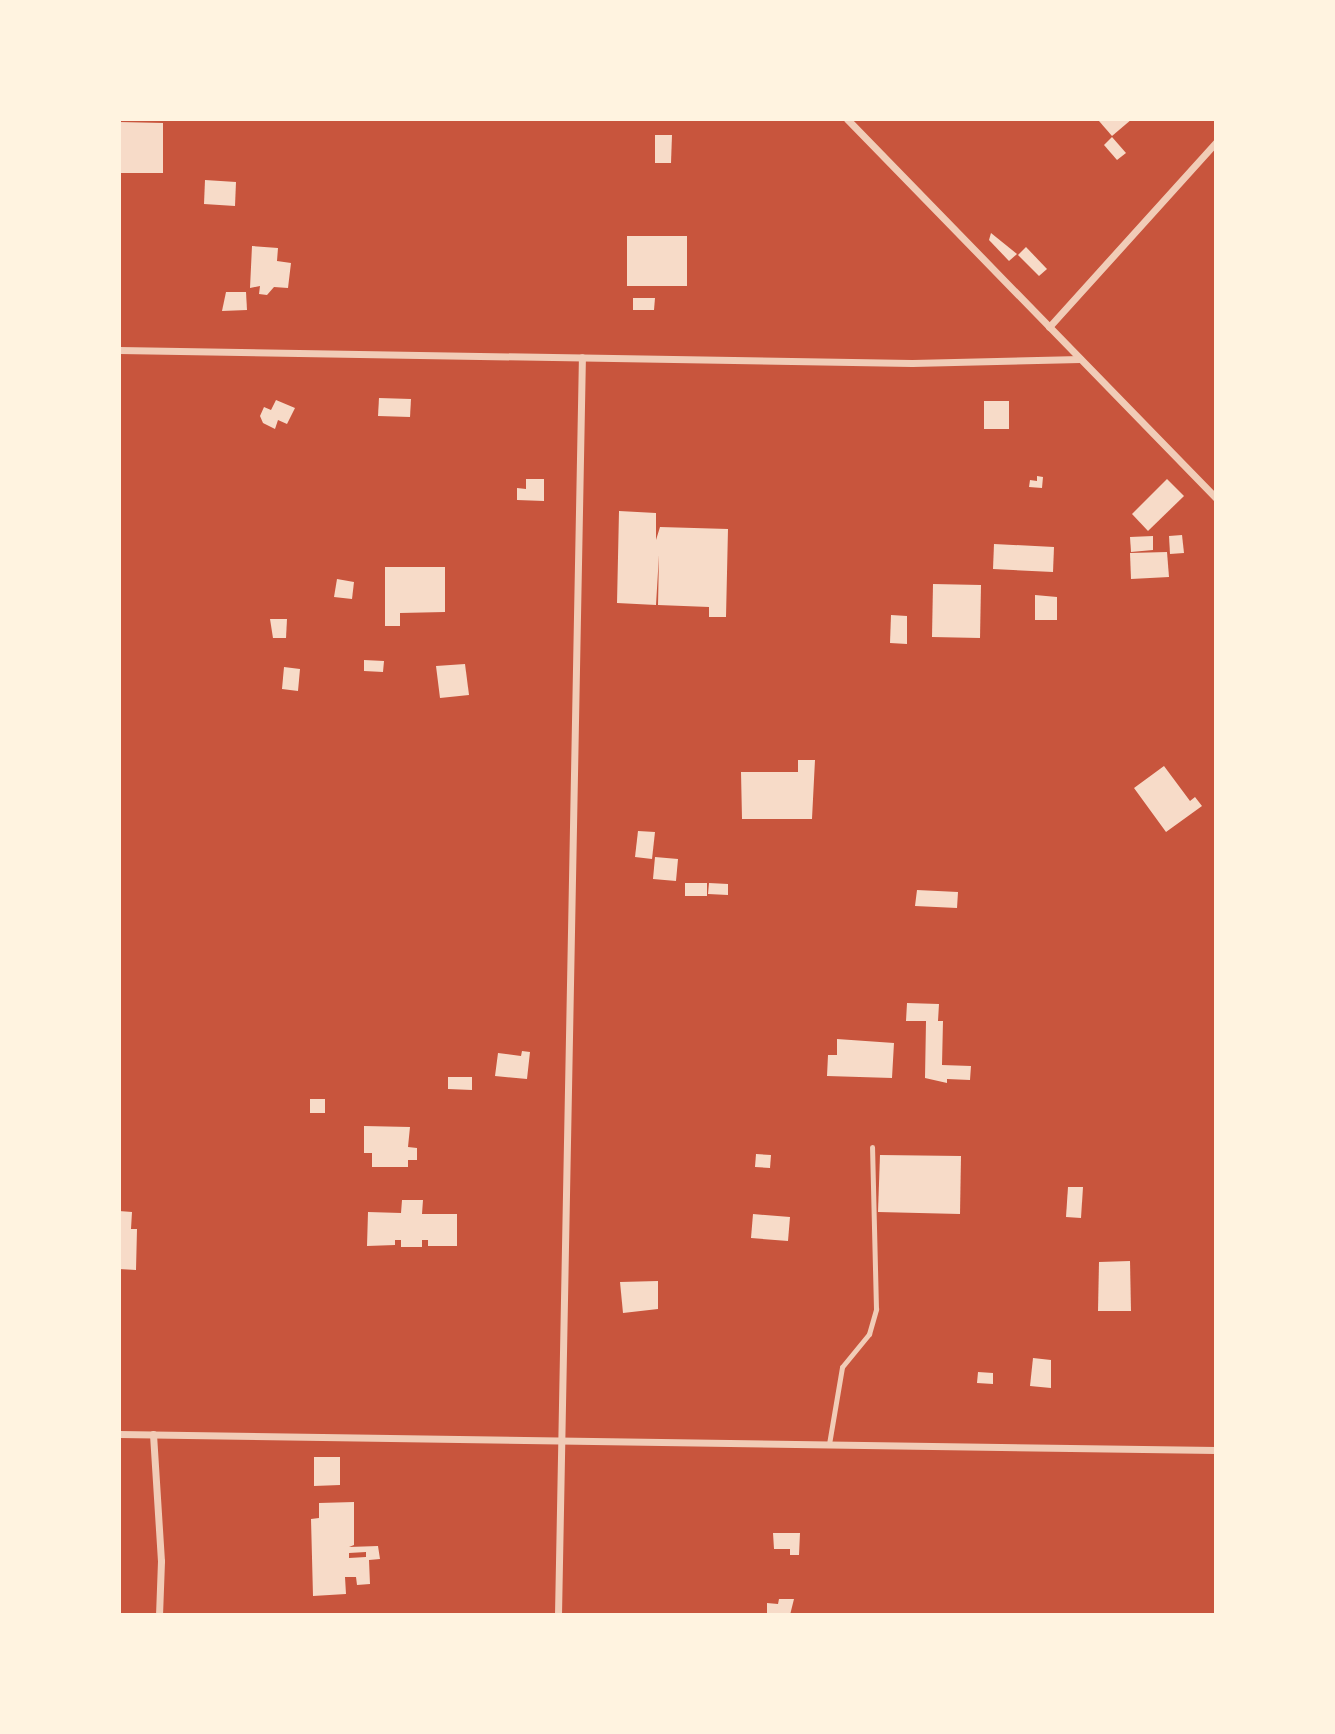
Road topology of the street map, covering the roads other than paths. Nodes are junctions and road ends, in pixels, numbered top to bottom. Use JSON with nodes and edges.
{"nodes":[{"id":1,"x":847,"y":119,"type":"edge"},
{"id":2,"x":1216,"y":142,"type":"edge"},
{"id":3,"x":1049,"y":327,"type":"junction"},
{"id":4,"x":119,"y":350,"type":"edge"},
{"id":5,"x":582,"y":357,"type":"junction"},
{"id":6,"x":1080,"y":359,"type":"junction"},
{"id":7,"x":1216,"y":498,"type":"edge"},
{"id":8,"x":872,"y":1147,"type":"dead end"},
{"id":9,"x":119,"y":1433,"type":"edge"},
{"id":10,"x":153,"y":1434,"type":"junction"},
{"id":11,"x":560,"y":1440,"type":"junction"},
{"id":12,"x":829,"y":1444,"type":"junction"},
{"id":13,"x":1216,"y":1450,"type":"edge"},
{"id":14,"x":159,"y":1615,"type":"edge"},
{"id":15,"x":558,"y":1615,"type":"edge"}],
"edges":[{"from":1,"to":3,"type":"street"},
{"from":2,"to":3,"type":"street"},
{"from":3,"to":6,"type":"street"},
{"from":4,"to":5,"type":"street"},
{"from":5,"to":6,"type":"street"},
{"from":5,"to":11,"type":"street"},
{"from":6,"to":7,"type":"street"},
{"from":8,"to":12,"type":"lane"},
{"from":9,"to":10,"type":"street"},
{"from":10,"to":11,"type":"street"},
{"from":10,"to":14,"type":"street"},
{"from":11,"to":12,"type":"street"},
{"from":11,"to":15,"type":"street"},
{"from":12,"to":13,"type":"street"}]}
